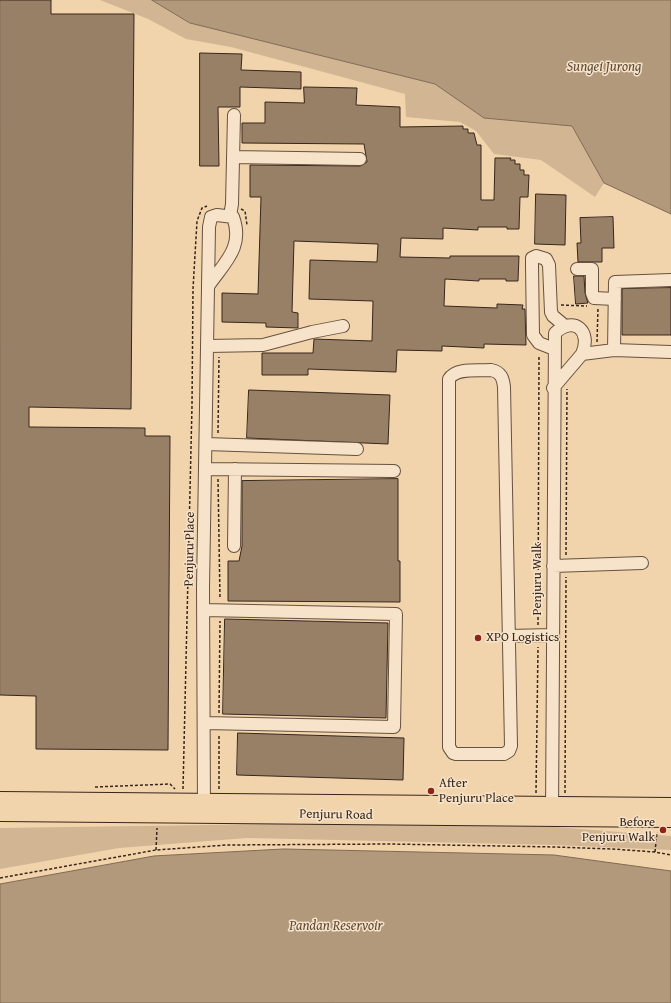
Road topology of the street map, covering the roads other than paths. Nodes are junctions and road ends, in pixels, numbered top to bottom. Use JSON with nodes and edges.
{"nodes":[{"id":1,"x":234,"y":116,"type":"dead end"},
{"id":2,"x":233,"y":157,"type":"junction"},
{"id":3,"x":360,"y":158,"type":"dead end"},
{"id":4,"x":231,"y":210,"type":"junction"},
{"id":5,"x":578,"y":269,"type":"dead end"},
{"id":6,"x":671,"y":280,"type":"edge"},
{"id":7,"x":208,"y":286,"type":"junction"},
{"id":8,"x":615,"y":299,"type":"junction"},
{"id":9,"x":343,"y":326,"type":"dead end"},
{"id":10,"x":565,"y":326,"type":"junction"},
{"id":11,"x":213,"y":346,"type":"junction"},
{"id":12,"x":554,"y":349,"type":"junction"},
{"id":13,"x":614,"y":350,"type":"junction"},
{"id":14,"x":671,"y":352,"type":"edge"},
{"id":15,"x":582,"y":354,"type":"junction"},
{"id":16,"x":554,"y":388,"type":"junction"},
{"id":17,"x":212,"y":444,"type":"junction"},
{"id":18,"x":357,"y":449,"type":"dead end"},
{"id":19,"x":205,"y":469,"type":"junction"},
{"id":20,"x":235,"y":469,"type":"junction"},
{"id":21,"x":394,"y":471,"type":"dead end"},
{"id":22,"x":234,"y":546,"type":"dead end"},
{"id":23,"x":642,"y":563,"type":"dead end"},
{"id":24,"x":552,"y":566,"type":"junction"},
{"id":25,"x":204,"y":610,"type":"junction"},
{"id":26,"x":552,"y":634,"type":"junction"},
{"id":27,"x":509,"y":636,"type":"junction"},
{"id":28,"x":205,"y":723,"type":"junction"},
{"id":29,"x":0,"y":800,"type":"edge"},
{"id":30,"x":209,"y":805,"type":"junction"},
{"id":31,"x":671,"y":806,"type":"edge"},
{"id":32,"x":556,"y":807,"type":"junction"},
{"id":33,"x":0,"y":813,"type":"edge"},
{"id":34,"x":666,"y":818,"type":"edge"}],
"edges":[{"from":1,"to":2,"type":"street"},
{"from":2,"to":3,"type":"street"},
{"from":2,"to":4,"type":"street"},
{"from":4,"to":7,"type":"street"},
{"from":4,"to":7,"type":"street","name":"Penjuru Place"},
{"from":5,"to":8,"type":"street"},
{"from":6,"to":8,"type":"street"},
{"from":7,"to":11,"type":"street","name":"Penjuru Place"},
{"from":8,"to":13,"type":"street"},
{"from":9,"to":11,"type":"street"},
{"from":10,"to":12,"type":"street","name":"Penjuru Walk"},
{"from":10,"to":12,"type":"street"},
{"from":10,"to":15,"type":"street"},
{"from":11,"to":17,"type":"street","name":"Penjuru Place"},
{"from":12,"to":16,"type":"street","name":"Penjuru Walk"},
{"from":13,"to":14,"type":"street"},
{"from":13,"to":15,"type":"street"},
{"from":15,"to":16,"type":"street"},
{"from":16,"to":24,"type":"street","name":"Penjuru Walk"},
{"from":17,"to":18,"type":"street"},
{"from":17,"to":19,"type":"street","name":"Penjuru Place"},
{"from":19,"to":20,"type":"street"},
{"from":19,"to":25,"type":"street","name":"Penjuru Place"},
{"from":20,"to":21,"type":"street"},
{"from":20,"to":22,"type":"street"},
{"from":23,"to":24,"type":"street"},
{"from":24,"to":26,"type":"street","name":"Penjuru Walk"},
{"from":25,"to":28,"type":"street","name":"Penjuru Place"},
{"from":25,"to":28,"type":"street"},
{"from":26,"to":27,"type":"street"},
{"from":26,"to":32,"type":"street","name":"Penjuru Walk"},
{"from":27,"to":27,"type":"street"},
{"from":28,"to":30,"type":"street","name":"Penjuru Place"},
{"from":29,"to":30,"type":"main road","name":"Penjuru Road"},
{"from":30,"to":32,"type":"main road","name":"Penjuru Road"},
{"from":30,"to":33,"type":"main road","name":"Penjuru Road"},
{"from":31,"to":32,"type":"main road","name":"Penjuru Road"},
{"from":32,"to":34,"type":"main road","name":"Penjuru Road"}]}
